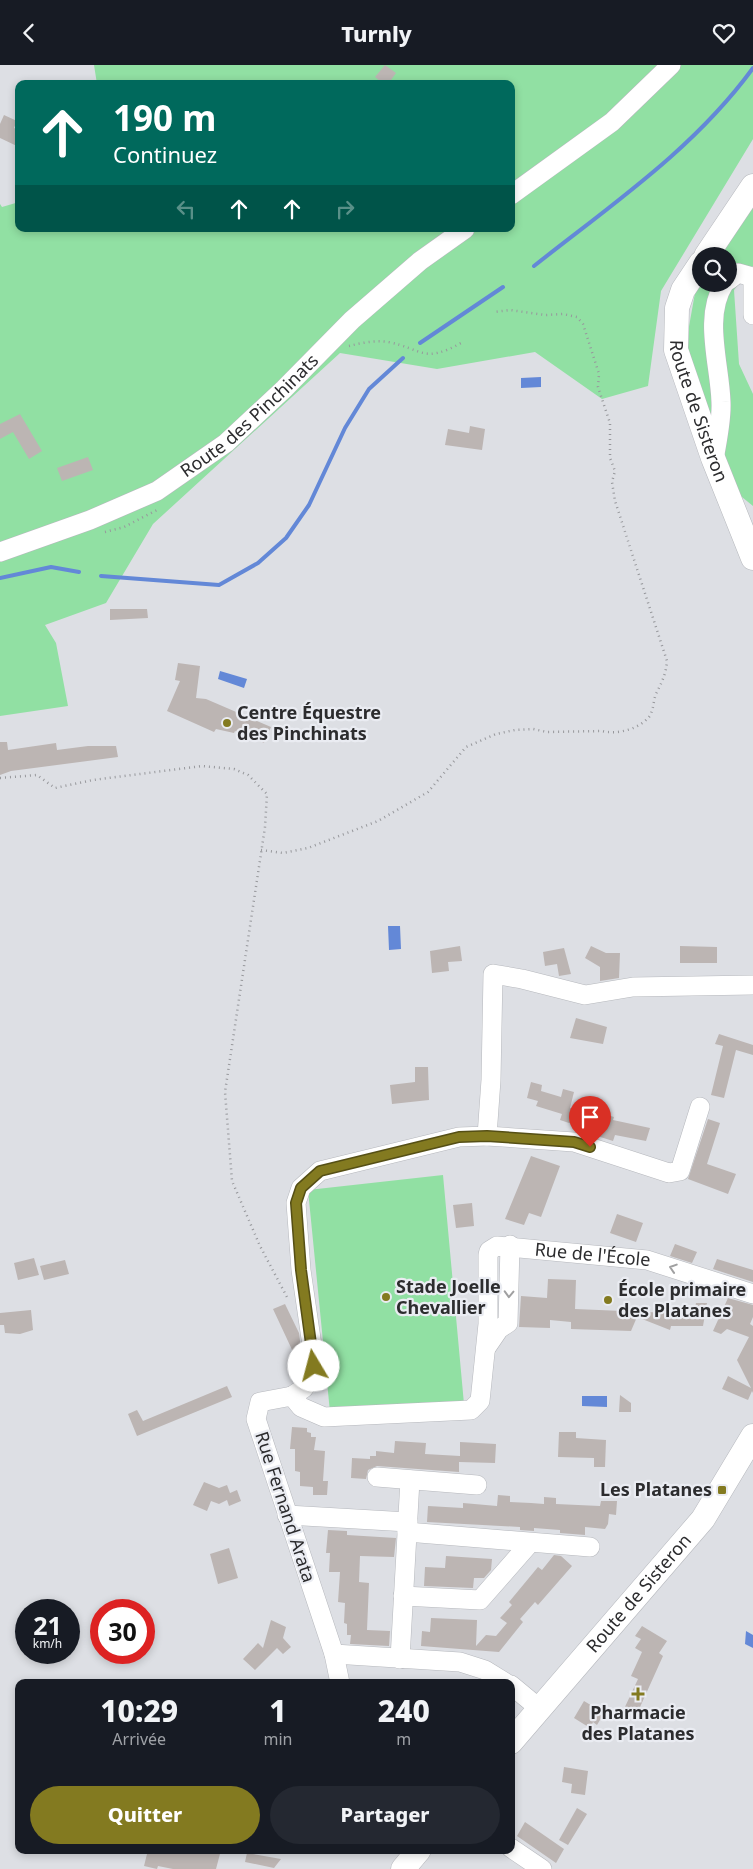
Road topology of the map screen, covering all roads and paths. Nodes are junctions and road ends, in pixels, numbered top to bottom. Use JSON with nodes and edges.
{"nodes":[{"id":1,"x":671,"y":65,"type":"edge"},
{"id":2,"x":753,"y":186,"type":"edge"},
{"id":3,"x":515,"y":192,"type":"edge"},
{"id":4,"x":462,"y":232,"type":"edge"},
{"id":5,"x":712,"y":247,"type":"edge"},
{"id":6,"x":737,"y":274,"type":"edge"},
{"id":7,"x":692,"y":276,"type":"edge"},
{"id":8,"x":753,"y":277,"type":"edge"},
{"id":9,"x":753,"y":282,"type":"edge"},
{"id":10,"x":720,"y":292,"type":"edge"},
{"id":11,"x":494,"y":312,"type":"dead end"},
{"id":12,"x":753,"y":315,"type":"edge"},
{"id":13,"x":461,"y":343,"type":"dead end"},
{"id":14,"x":346,"y":347,"type":"dead end"},
{"id":15,"x":714,"y":461,"type":"junction"},
{"id":16,"x":162,"y":507,"type":"dead end"},
{"id":17,"x":96,"y":534,"type":"dead end"},
{"id":18,"x":0,"y":552,"type":"edge"},
{"id":19,"x":753,"y":558,"type":"edge"},
{"id":20,"x":0,"y":778,"type":"edge"},
{"id":21,"x":261,"y":850,"type":"junction"},
{"id":22,"x":753,"y":985,"type":"edge"},
{"id":23,"x":700,"y":1107,"type":"dead end"},
{"id":24,"x":487,"y":1136,"type":"junction"},
{"id":25,"x":510,"y":1245,"type":"junction"},
{"id":26,"x":753,"y":1294,"type":"edge"},
{"id":27,"x":293,"y":1307,"type":"dead end"},
{"id":28,"x":484,"y":1351,"type":"junction"},
{"id":29,"x":292,"y":1396,"type":"junction"},
{"id":30,"x":753,"y":1436,"type":"edge"},
{"id":31,"x":377,"y":1477,"type":"dead end"},
{"id":32,"x":410,"y":1480,"type":"junction"},
{"id":33,"x":477,"y":1485,"type":"dead end"},
{"id":34,"x":287,"y":1515,"type":"junction"},
{"id":35,"x":407,"y":1527,"type":"junction"},
{"id":36,"x":530,"y":1543,"type":"junction"},
{"id":37,"x":590,"y":1547,"type":"dead end"},
{"id":38,"x":403,"y":1596,"type":"junction"},
{"id":39,"x":334,"y":1654,"type":"junction"},
{"id":40,"x":400,"y":1659,"type":"junction"},
{"id":41,"x":339,"y":1679,"type":"edge"},
{"id":42,"x":500,"y":1679,"type":"edge"},
{"id":43,"x":515,"y":1688,"type":"edge"},
{"id":44,"x":540,"y":1709,"type":"junction"},
{"id":45,"x":515,"y":1738,"type":"edge"},
{"id":46,"x":515,"y":1851,"type":"edge"},
{"id":47,"x":416,"y":1854,"type":"edge"},
{"id":48,"x":403,"y":1869,"type":"edge"},
{"id":49,"x":542,"y":1869,"type":"edge"}],
"edges":[{"from":1,"to":3,"type":"street"},
{"from":2,"to":5,"type":"main road"},
{"from":4,"to":18,"type":"street","name":"Route des Pinchinats"},
{"from":6,"to":8,"type":"street"},
{"from":7,"to":15,"type":"main road","name":"Route de Sisteron"},
{"from":9,"to":12,"type":"street"},
{"from":10,"to":15,"type":"street"},
{"from":11,"to":21,"type":"path"},
{"from":13,"to":14,"type":"path"},
{"from":15,"to":19,"type":"main road","name":"Route de Sisteron"},
{"from":16,"to":17,"type":"path"},
{"from":20,"to":21,"type":"path"},
{"from":21,"to":27,"type":"path"},
{"from":22,"to":24,"type":"street"},
{"from":23,"to":24,"type":"street"},
{"from":24,"to":29,"type":"street"},
{"from":26,"to":25,"type":"street","name":"Rue de l'École","one_way":true},
{"from":25,"to":28,"type":"street","one_way":true},
{"from":25,"to":28,"type":"street","name":"Rue de l'École"},
{"from":28,"to":29,"type":"street"},
{"from":29,"to":34,"type":"street","name":"Rue Fernand Arata"},
{"from":30,"to":44,"type":"main road","name":"Route de Sisteron"},
{"from":31,"to":32,"type":"street"},
{"from":32,"to":33,"type":"street"},
{"from":32,"to":35,"type":"street"},
{"from":34,"to":35,"type":"street"},
{"from":34,"to":39,"type":"street","name":"Rue Fernand Arata"},
{"from":35,"to":36,"type":"street"},
{"from":35,"to":38,"type":"street"},
{"from":36,"to":37,"type":"street"},
{"from":36,"to":38,"type":"street"},
{"from":38,"to":40,"type":"street"},
{"from":39,"to":40,"type":"street"},
{"from":39,"to":41,"type":"street","name":"Rue Fernand Arata"},
{"from":40,"to":42,"type":"street"},
{"from":43,"to":44,"type":"street"},
{"from":44,"to":45,"type":"main road","name":"Route de Sisteron"},
{"from":46,"to":49,"type":"street"},
{"from":47,"to":48,"type":"main road"}]}
